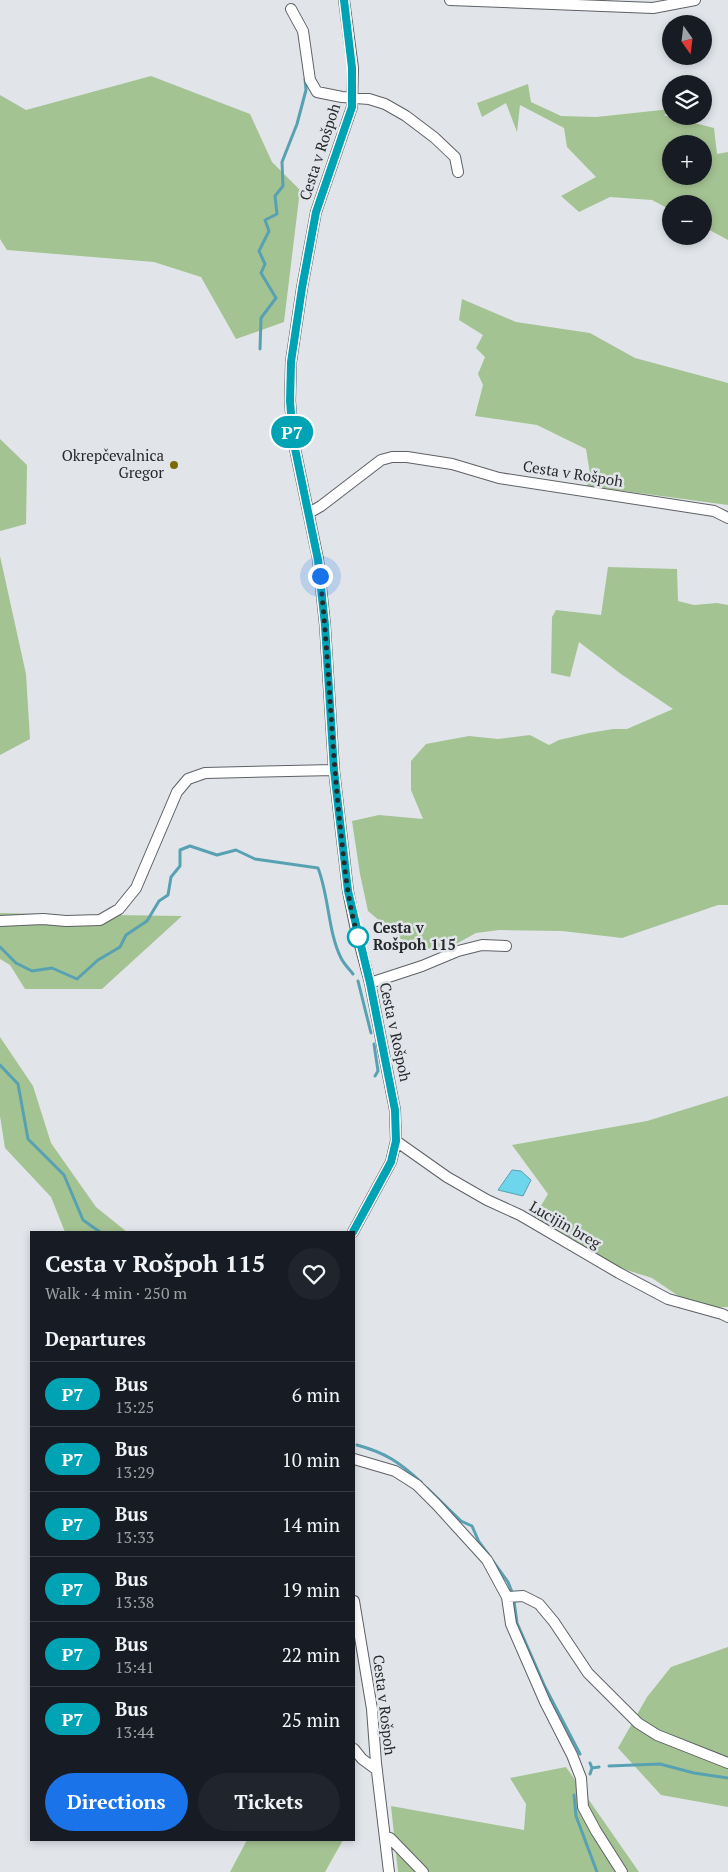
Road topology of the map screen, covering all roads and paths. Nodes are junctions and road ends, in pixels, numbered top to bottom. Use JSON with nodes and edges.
{"nodes":[{"id":1,"x":344,"y":0,"type":"edge"},
{"id":2,"x":450,"y":0,"type":"edge"},
{"id":3,"x":695,"y":0,"type":"edge"},
{"id":4,"x":523,"y":1,"type":"edge"},
{"id":5,"x":291,"y":9,"type":"dead end"},
{"id":6,"x":352,"y":97,"type":"junction"},
{"id":7,"x":458,"y":172,"type":"dead end"},
{"id":8,"x":309,"y":513,"type":"junction"},
{"id":9,"x":728,"y":518,"type":"edge"},
{"id":10,"x":334,"y":770,"type":"junction"},
{"id":11,"x":0,"y":921,"type":"edge"},
{"id":12,"x":506,"y":946,"type":"dead end"},
{"id":13,"x":370,"y":983,"type":"junction"},
{"id":14,"x":396,"y":1141,"type":"junction"},
{"id":15,"x":354,"y":1231,"type":"edge"},
{"id":16,"x":728,"y":1317,"type":"edge"},
{"id":17,"x":355,"y":1459,"type":"edge"},
{"id":18,"x":507,"y":1597,"type":"junction"},
{"id":19,"x":355,"y":1607,"type":"edge"},
{"id":20,"x":355,"y":1750,"type":"edge"},
{"id":21,"x":728,"y":1763,"type":"edge"},
{"id":22,"x":377,"y":1770,"type":"junction"},
{"id":23,"x":386,"y":1837,"type":"junction"},
{"id":24,"x":390,"y":1872,"type":"edge"},
{"id":25,"x":423,"y":1872,"type":"edge"},
{"id":26,"x":622,"y":1872,"type":"edge"}],
"edges":[{"from":1,"to":6,"type":"street","name":"Cesta v Rošpoh"},
{"from":2,"to":4,"type":"street"},
{"from":3,"to":4,"type":"street"},
{"from":5,"to":6,"type":"street"},
{"from":6,"to":7,"type":"street","name":"Cesta v Rošpoh"},
{"from":6,"to":8,"type":"street","name":"Cesta v Rošpoh"},
{"from":8,"to":9,"type":"street","name":"Cesta v Rošpoh"},
{"from":8,"to":10,"type":"street","name":"Cesta v Rošpoh"},
{"from":10,"to":11,"type":"street"},
{"from":10,"to":13,"type":"street","name":"Cesta v Rošpoh"},
{"from":12,"to":13,"type":"street"},
{"from":13,"to":14,"type":"street","name":"Cesta v Rošpoh"},
{"from":14,"to":15,"type":"street","name":"Cesta v Rošpoh"},
{"from":14,"to":16,"type":"street","name":"Lucijin breg"},
{"from":17,"to":18,"type":"street"},
{"from":18,"to":21,"type":"street"},
{"from":18,"to":26,"type":"street"},
{"from":19,"to":22,"type":"street","name":"Cesta v Rošpoh"},
{"from":20,"to":22,"type":"street"},
{"from":22,"to":23,"type":"street","name":"Cesta v Rošpoh"},
{"from":23,"to":24,"type":"street","name":"Cesta v Rošpoh"},
{"from":23,"to":25,"type":"street"}]}
